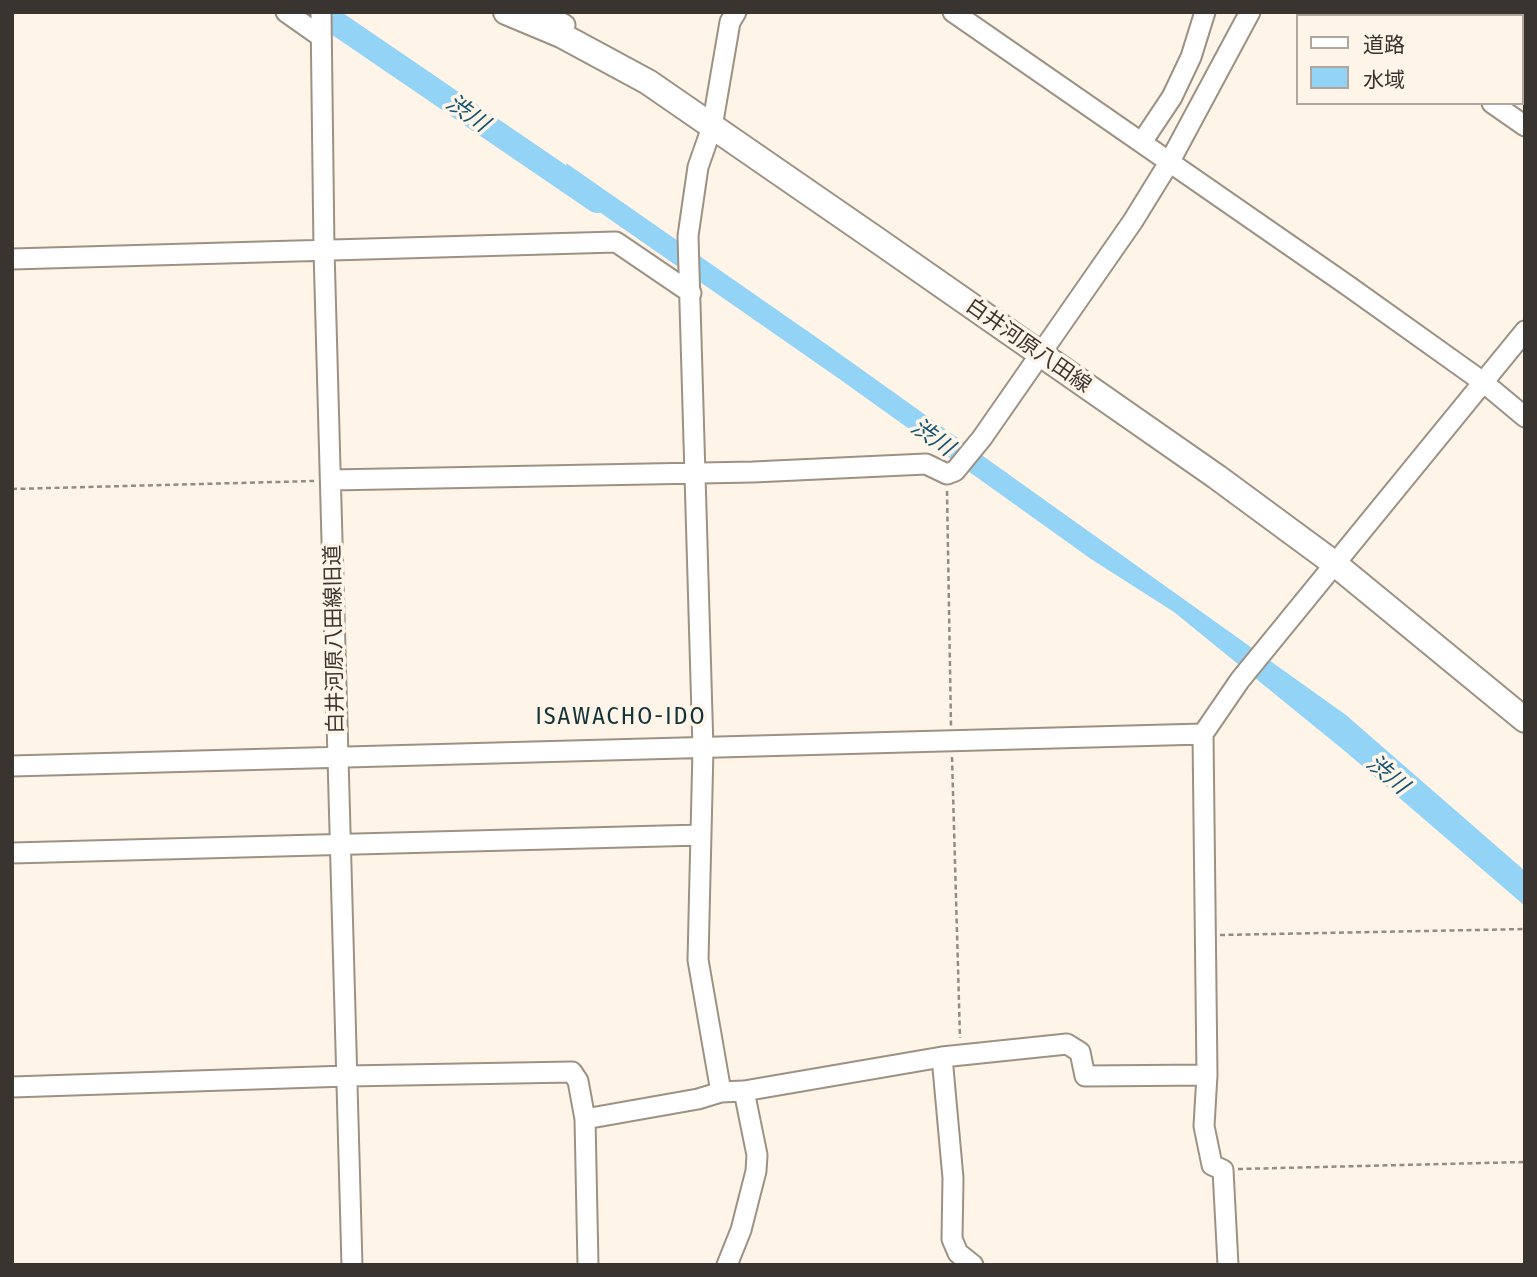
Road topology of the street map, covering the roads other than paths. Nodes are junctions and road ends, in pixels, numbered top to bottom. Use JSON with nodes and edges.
{"nodes":[{"id":1,"x":286,"y":12,"type":"edge"},
{"id":2,"x":506,"y":12,"type":"edge"},
{"id":3,"x":543,"y":12,"type":"edge"},
{"id":4,"x":736,"y":12,"type":"edge"},
{"id":5,"x":953,"y":12,"type":"edge"},
{"id":6,"x":1205,"y":12,"type":"edge"},
{"id":7,"x":1250,"y":12,"type":"edge"},
{"id":8,"x":320,"y":25,"type":"edge"},
{"id":9,"x":561,"y":35,"type":"junction"},
{"id":10,"x":1495,"y":105,"type":"edge"},
{"id":11,"x":1525,"y":126,"type":"edge"},
{"id":12,"x":712,"y":127,"type":"junction"},
{"id":13,"x":1142,"y":142,"type":"junction"},
{"id":14,"x":1170,"y":161,"type":"junction"},
{"id":15,"x":324,"y":250,"type":"junction"},
{"id":16,"x":12,"y":259,"type":"edge"},
{"id":17,"x":689,"y":287,"type":"junction"},
{"id":18,"x":1525,"y":331,"type":"edge"},
{"id":19,"x":1039,"y":354,"type":"junction"},
{"id":20,"x":1483,"y":382,"type":"junction"},
{"id":21,"x":1525,"y":417,"type":"edge"},
{"id":22,"x":694,"y":472,"type":"junction"},
{"id":23,"x":331,"y":480,"type":"junction"},
{"id":24,"x":1335,"y":564,"type":"junction"},
{"id":25,"x":1525,"y":720,"type":"edge"},
{"id":26,"x":1203,"y":734,"type":"junction"},
{"id":27,"x":704,"y":749,"type":"junction"},
{"id":28,"x":338,"y":758,"type":"junction"},
{"id":29,"x":12,"y":766,"type":"edge"},
{"id":30,"x":701,"y":835,"type":"junction"},
{"id":31,"x":341,"y":846,"type":"junction"},
{"id":32,"x":12,"y":853,"type":"edge"},
{"id":33,"x":951,"y":1056,"type":"junction"},
{"id":34,"x":1208,"y":1075,"type":"junction"},
{"id":35,"x":347,"y":1076,"type":"junction"},
{"id":36,"x":12,"y":1087,"type":"edge"},
{"id":37,"x":744,"y":1091,"type":"junction"},
{"id":38,"x":721,"y":1092,"type":"junction"},
{"id":39,"x":585,"y":1119,"type":"junction"},
{"id":40,"x":352,"y":1265,"type":"edge"},
{"id":41,"x":588,"y":1265,"type":"edge"},
{"id":42,"x":727,"y":1265,"type":"edge"},
{"id":43,"x":973,"y":1265,"type":"edge"},
{"id":44,"x":1228,"y":1265,"type":"edge"}],
"edges":[{"from":1,"to":8,"type":"street"},
{"from":2,"to":9,"type":"main road","name":"白井河原八田線"},
{"from":3,"to":9,"type":"street"},
{"from":4,"to":12,"type":"street"},
{"from":5,"to":13,"type":"street"},
{"from":6,"to":13,"type":"street"},
{"from":7,"to":14,"type":"street"},
{"from":8,"to":15,"type":"street","name":"白井河原八田線旧道"},
{"from":9,"to":12,"type":"main road","name":"白井河原八田線"},
{"from":10,"to":11,"type":"street"},
{"from":12,"to":17,"type":"street"},
{"from":12,"to":19,"type":"main road","name":"白井河原八田線"},
{"from":13,"to":14,"type":"street"},
{"from":14,"to":19,"type":"street"},
{"from":14,"to":20,"type":"street"},
{"from":15,"to":16,"type":"street"},
{"from":15,"to":17,"type":"street"},
{"from":15,"to":23,"type":"street","name":"白井河原八田線旧道"},
{"from":17,"to":22,"type":"street"},
{"from":18,"to":20,"type":"street"},
{"from":19,"to":22,"type":"street"},
{"from":19,"to":24,"type":"main road","name":"白井河原八田線"},
{"from":20,"to":21,"type":"street"},
{"from":20,"to":24,"type":"street"},
{"from":22,"to":23,"type":"street"},
{"from":22,"to":27,"type":"street"},
{"from":23,"to":28,"type":"street","name":"白井河原八田線旧道"},
{"from":24,"to":25,"type":"main road","name":"白井河原八田線"},
{"from":24,"to":26,"type":"street"},
{"from":26,"to":27,"type":"street"},
{"from":26,"to":34,"type":"street"},
{"from":27,"to":28,"type":"street"},
{"from":27,"to":30,"type":"street"},
{"from":28,"to":29,"type":"street"},
{"from":28,"to":31,"type":"street","name":"白井河原八田線旧道"},
{"from":30,"to":31,"type":"street"},
{"from":30,"to":38,"type":"street"},
{"from":31,"to":32,"type":"street"},
{"from":31,"to":35,"type":"street","name":"白井河原八田線旧道"},
{"from":33,"to":34,"type":"street"},
{"from":33,"to":37,"type":"street"},
{"from":33,"to":43,"type":"street"},
{"from":34,"to":44,"type":"street"},
{"from":35,"to":36,"type":"street"},
{"from":35,"to":39,"type":"street"},
{"from":35,"to":40,"type":"street","name":"白井河原八田線旧道"},
{"from":37,"to":38,"type":"street"},
{"from":37,"to":42,"type":"street"},
{"from":38,"to":39,"type":"street"},
{"from":39,"to":41,"type":"street"}]}
